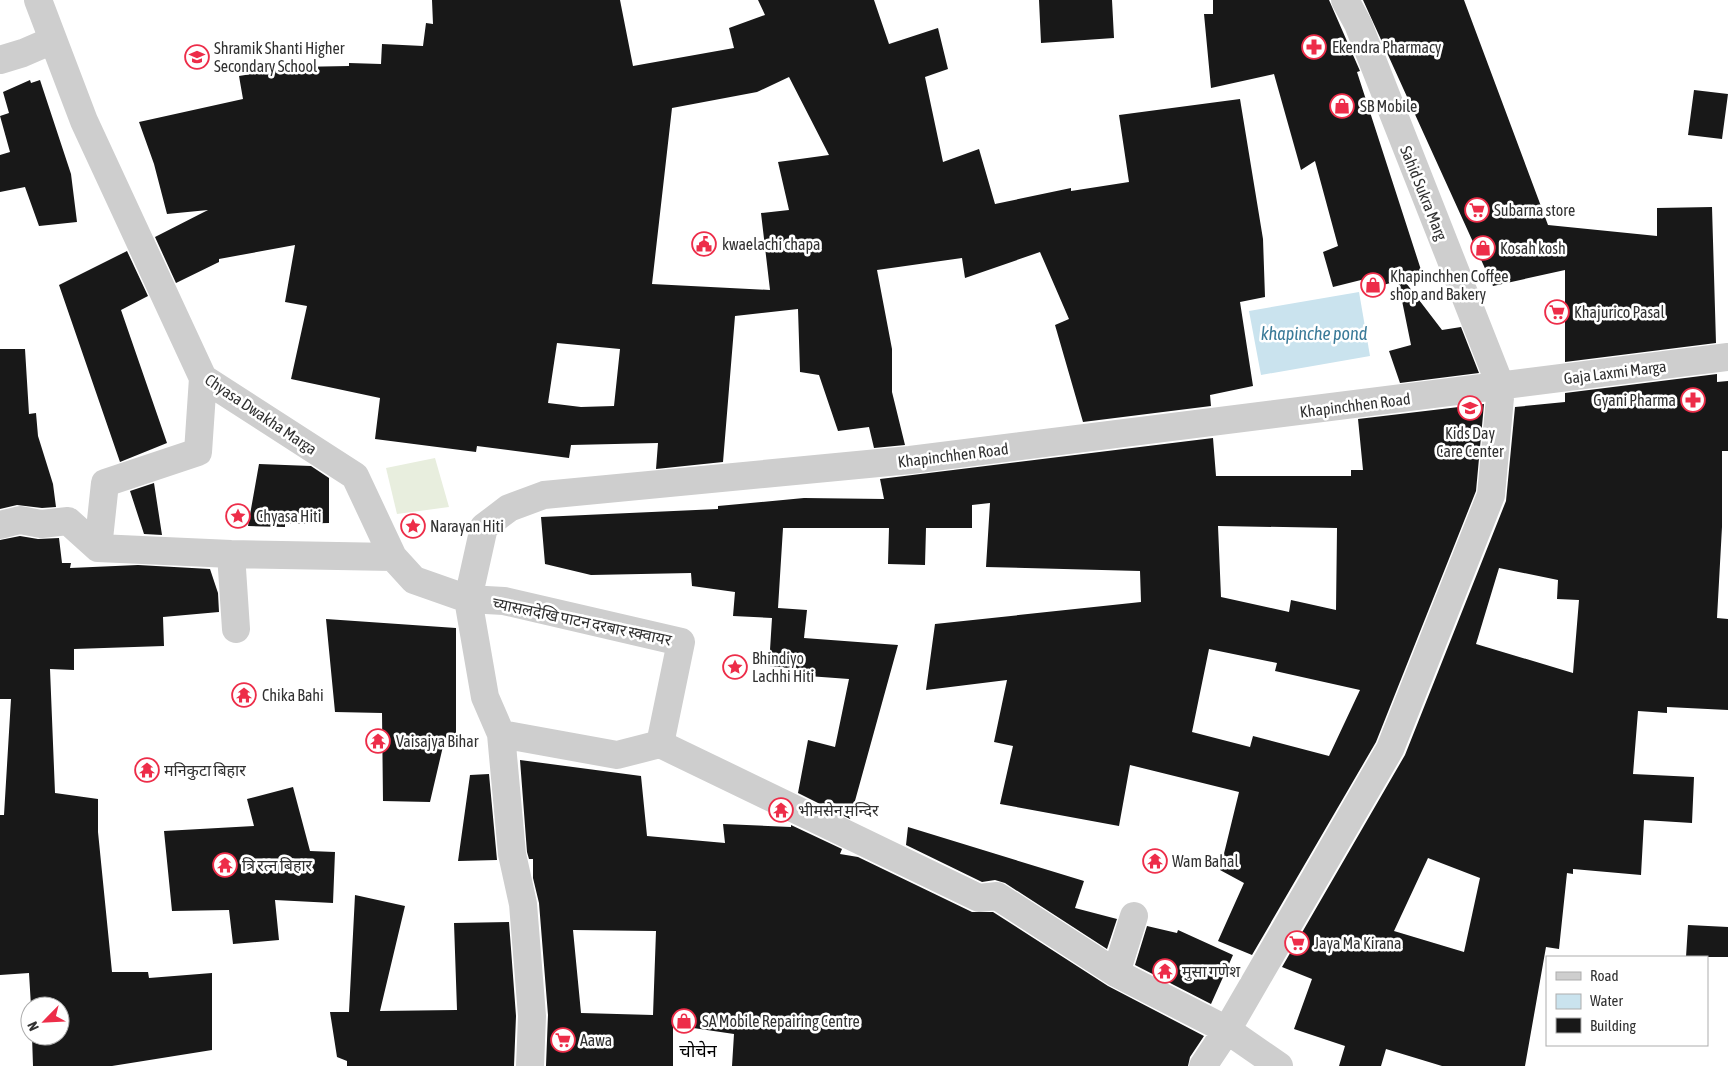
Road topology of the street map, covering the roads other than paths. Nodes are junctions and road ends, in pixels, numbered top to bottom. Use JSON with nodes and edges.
{"nodes":[{"id":1,"x":38,"y":0,"type":"edge"},
{"id":2,"x":1344,"y":0,"type":"edge"},
{"id":3,"x":53,"y":40,"type":"junction"},
{"id":4,"x":0,"y":60,"type":"edge"},
{"id":5,"x":1728,"y":357,"type":"edge"},
{"id":6,"x":202,"y":378,"type":"junction"},
{"id":7,"x":1501,"y":387,"type":"junction"},
{"id":8,"x":0,"y":525,"type":"edge"},
{"id":9,"x":98,"y":548,"type":"junction"},
{"id":10,"x":231,"y":554,"type":"junction"},
{"id":11,"x":393,"y":557,"type":"junction"},
{"id":12,"x":468,"y":599,"type":"junction"},
{"id":13,"x":236,"y":629,"type":"dead end"},
{"id":14,"x":501,"y":734,"type":"junction"},
{"id":15,"x":660,"y":744,"type":"junction"},
{"id":16,"x":1134,"y":916,"type":"dead end"},
{"id":17,"x":1116,"y":973,"type":"junction"},
{"id":18,"x":1227,"y":1030,"type":"junction"},
{"id":19,"x":530,"y":1066,"type":"edge"},
{"id":20,"x":1202,"y":1066,"type":"edge"},
{"id":21,"x":1279,"y":1066,"type":"edge"}],
"edges":[{"from":1,"to":3,"type":"street","name":"Chyasa Dwakha Marga"},
{"from":2,"to":7,"type":"street","name":"Sahid Sukra Marg"},
{"from":3,"to":4,"type":"street"},
{"from":3,"to":6,"type":"street","name":"Chyasa Dwakha Marga"},
{"from":5,"to":7,"type":"street","name":"Gaja Laxmi Marga"},
{"from":6,"to":9,"type":"street"},
{"from":6,"to":11,"type":"street","name":"Chyasa Dwakha Marga"},
{"from":7,"to":12,"type":"street","name":"Khapinchhen Road"},
{"from":7,"to":18,"type":"street"},
{"from":8,"to":9,"type":"street"},
{"from":9,"to":10,"type":"street"},
{"from":10,"to":11,"type":"street"},
{"from":10,"to":13,"type":"street"},
{"from":11,"to":12,"type":"street","name":"Chyasa Dwakha Marga"},
{"from":12,"to":14,"type":"street"},
{"from":12,"to":15,"type":"street","name":"च्यासलदेखि पाटन दरबार स्क्वायर"},
{"from":14,"to":15,"type":"street"},
{"from":14,"to":19,"type":"street"},
{"from":15,"to":17,"type":"street"},
{"from":16,"to":17,"type":"street"},
{"from":17,"to":18,"type":"street"},
{"from":18,"to":20,"type":"street"},
{"from":18,"to":21,"type":"street"}]}
